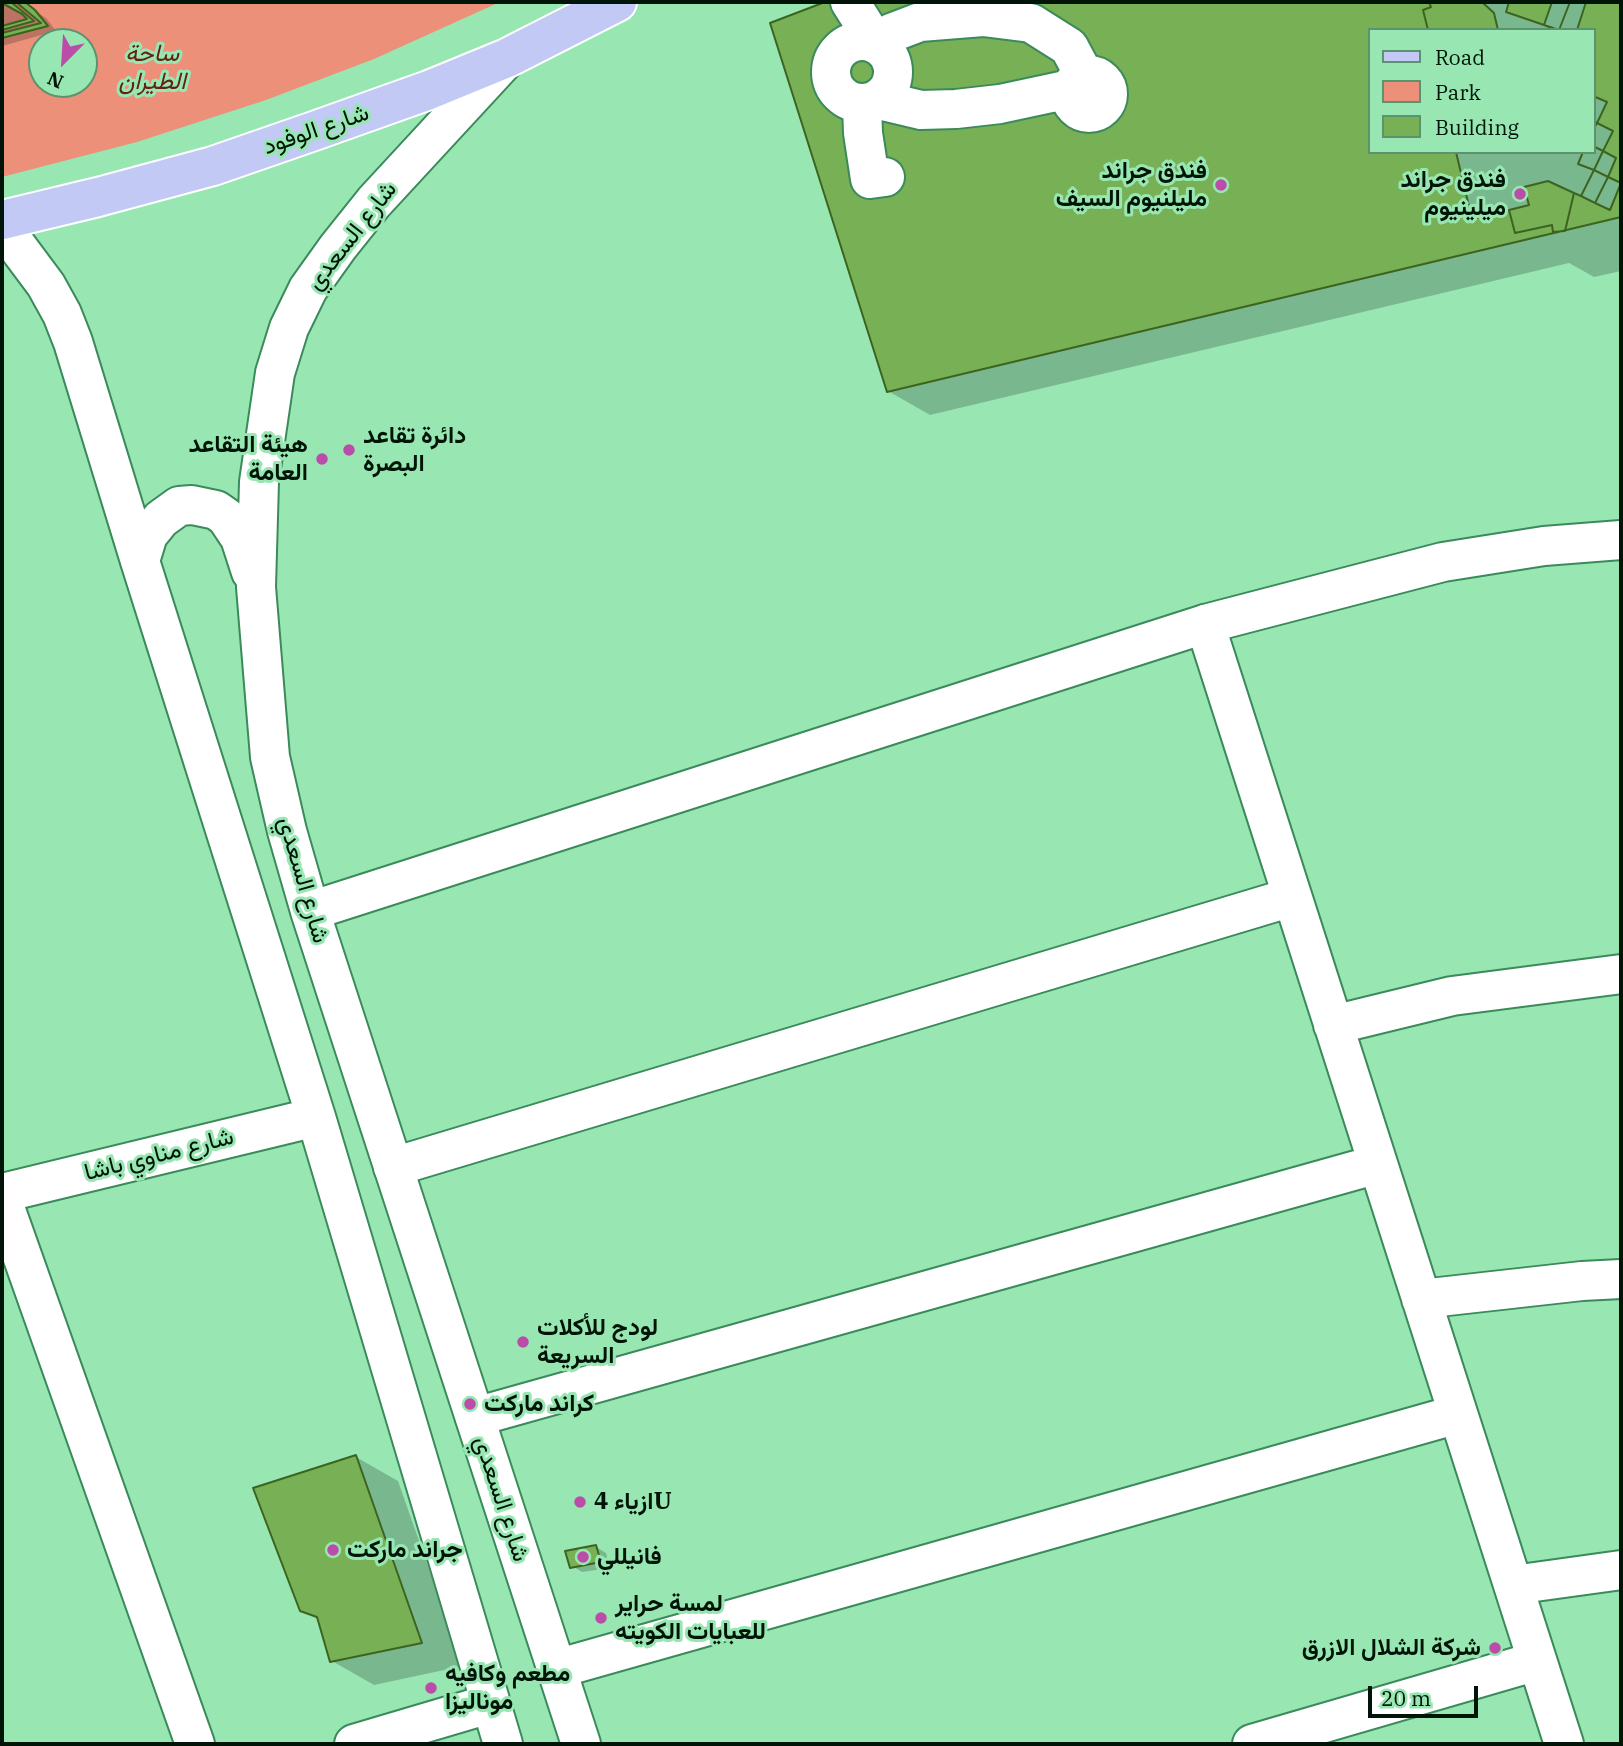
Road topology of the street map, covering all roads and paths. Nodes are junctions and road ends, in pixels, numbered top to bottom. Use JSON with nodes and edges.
{"nodes":[{"id":1,"x":617,"y":2,"type":"edge"},
{"id":2,"x":850,"y":2,"type":"edge"},
{"id":3,"x":872,"y":43,"type":"junction"},
{"id":4,"x":507,"y":58,"type":"junction"},
{"id":5,"x":870,"y":102,"type":"junction"},
{"id":6,"x":886,"y":177,"type":"dead end"},
{"id":7,"x":2,"y":220,"type":"edge"},
{"id":8,"x":2,"y":226,"type":"edge"},
{"id":9,"x":1621,"y":540,"type":"edge"},
{"id":10,"x":140,"y":561,"type":"junction"},
{"id":11,"x":256,"y":587,"type":"junction"},
{"id":12,"x":1205,"y":624,"type":"junction"},
{"id":13,"x":1292,"y":897,"type":"junction"},
{"id":14,"x":310,"y":911,"type":"junction"},
{"id":15,"x":1621,"y":974,"type":"edge"},
{"id":16,"x":1333,"y":1025,"type":"junction"},
{"id":17,"x":316,"y":1117,"type":"junction"},
{"id":18,"x":1378,"y":1164,"type":"junction"},
{"id":19,"x":393,"y":1167,"type":"junction"},
{"id":20,"x":2,"y":1193,"type":"edge"},
{"id":21,"x":2,"y":1199,"type":"edge"},
{"id":22,"x":1621,"y":1279,"type":"edge"},
{"id":23,"x":1421,"y":1299,"type":"junction"},
{"id":24,"x":1458,"y":1414,"type":"junction"},
{"id":25,"x":475,"y":1417,"type":"junction"},
{"id":26,"x":1621,"y":1570,"type":"edge"},
{"id":27,"x":1513,"y":1585,"type":"junction"},
{"id":28,"x":1537,"y":1661,"type":"junction"},
{"id":29,"x":556,"y":1669,"type":"junction"},
{"id":30,"x":489,"y":1703,"type":"junction"},
{"id":31,"x":195,"y":1744,"type":"edge"},
{"id":32,"x":354,"y":1744,"type":"edge"},
{"id":33,"x":503,"y":1744,"type":"edge"},
{"id":34,"x":581,"y":1744,"type":"edge"},
{"id":35,"x":1252,"y":1744,"type":"edge"},
{"id":36,"x":1564,"y":1744,"type":"edge"}],
"edges":[{"from":1,"to":4,"type":"main road","name":"شارع الوفود"},
{"from":2,"to":3,"type":"street"},
{"from":3,"to":5,"type":"street"},
{"from":3,"to":5,"type":"street"},
{"from":3,"to":5,"type":"street"},
{"from":4,"to":7,"type":"main road","name":"شارع الوفود"},
{"from":4,"to":11,"type":"street","name":"شارع السعدي"},
{"from":5,"to":6,"type":"street"},
{"from":8,"to":10,"type":"street"},
{"from":9,"to":12,"type":"street"},
{"from":10,"to":11,"type":"street"},
{"from":10,"to":17,"type":"street"},
{"from":11,"to":14,"type":"street","name":"شارع السعدي"},
{"from":12,"to":13,"type":"street"},
{"from":12,"to":14,"type":"street"},
{"from":13,"to":16,"type":"street"},
{"from":13,"to":19,"type":"street"},
{"from":14,"to":19,"type":"street","name":"شارع السعدي"},
{"from":15,"to":16,"type":"street"},
{"from":16,"to":18,"type":"street"},
{"from":17,"to":20,"type":"street","name":"شارع مناوي باشا"},
{"from":17,"to":30,"type":"street"},
{"from":18,"to":23,"type":"street"},
{"from":18,"to":25,"type":"street"},
{"from":19,"to":25,"type":"street","name":"شارع السعدي"},
{"from":21,"to":31,"type":"street"},
{"from":22,"to":23,"type":"street"},
{"from":23,"to":24,"type":"street"},
{"from":24,"to":27,"type":"street"},
{"from":24,"to":29,"type":"street"},
{"from":25,"to":29,"type":"street","name":"شارع السعدي"},
{"from":26,"to":27,"type":"street"},
{"from":27,"to":28,"type":"street"},
{"from":28,"to":35,"type":"street"},
{"from":28,"to":36,"type":"street"},
{"from":29,"to":34,"type":"street","name":"شارع السعدي"},
{"from":30,"to":32,"type":"street"},
{"from":30,"to":33,"type":"street"}]}
